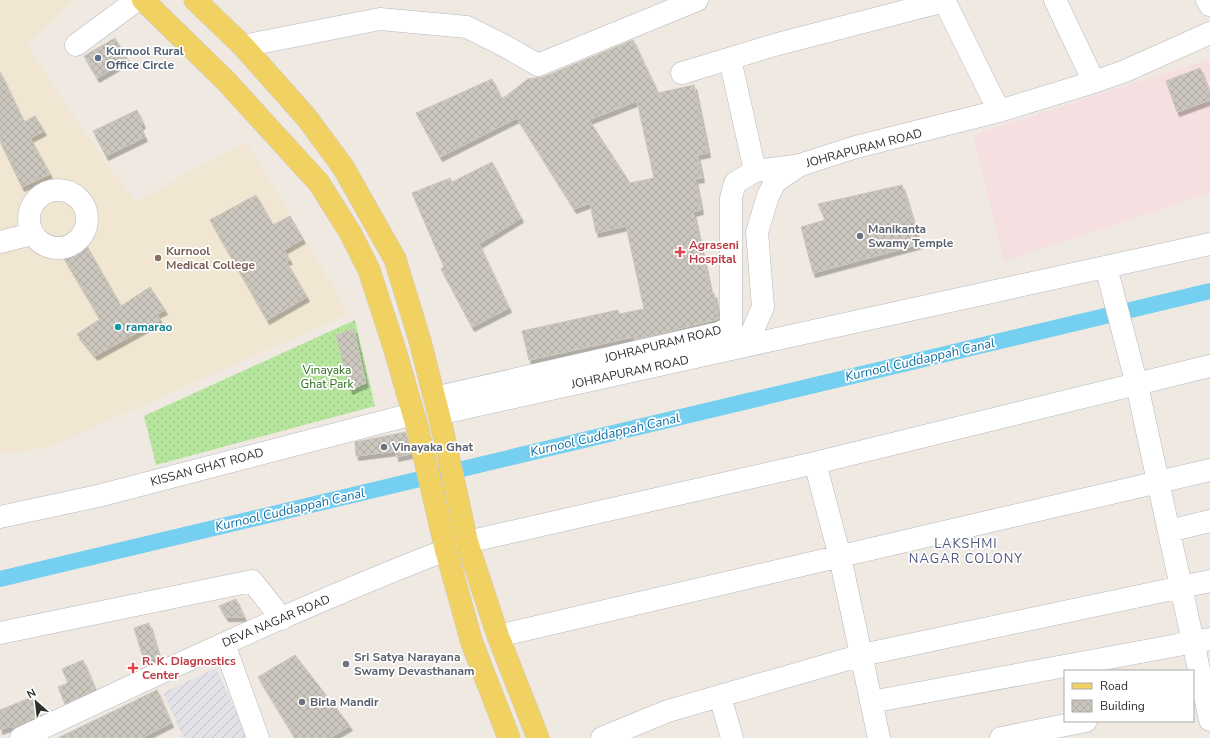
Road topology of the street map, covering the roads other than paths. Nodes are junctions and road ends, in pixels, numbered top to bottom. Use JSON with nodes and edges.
{"nodes":[{"id":1,"x":137,"y":0,"type":"edge"},
{"id":2,"x":143,"y":0,"type":"edge"},
{"id":3,"x":195,"y":0,"type":"edge"},
{"id":4,"x":697,"y":0,"type":"edge"},
{"id":5,"x":1055,"y":0,"type":"edge"},
{"id":6,"x":1207,"y":0,"type":"edge"},
{"id":7,"x":944,"y":1,"type":"edge"},
{"id":8,"x":1210,"y":6,"type":"edge"},
{"id":9,"x":1210,"y":22,"type":"edge"},
{"id":10,"x":1210,"y":29,"type":"edge"},
{"id":11,"x":1210,"y":33,"type":"edge"},
{"id":12,"x":76,"y":45,"type":"dead end"},
{"id":13,"x":243,"y":46,"type":"junction"},
{"id":14,"x":730,"y":59,"type":"junction"},
{"id":15,"x":682,"y":73,"type":"dead end"},
{"id":16,"x":1094,"y":82,"type":"junction"},
{"id":17,"x":999,"y":111,"type":"junction"},
{"id":18,"x":800,"y":165,"type":"junction"},
{"id":19,"x":755,"y":171,"type":"junction"},
{"id":20,"x":32,"y":234,"type":"dead end"},
{"id":21,"x":0,"y":242,"type":"edge"},
{"id":22,"x":1210,"y":244,"type":"edge"},
{"id":23,"x":1106,"y":267,"type":"junction"},
{"id":24,"x":736,"y":348,"type":"junction"},
{"id":25,"x":1210,"y":366,"type":"edge"},
{"id":26,"x":1137,"y":385,"type":"junction"},
{"id":27,"x":438,"y":414,"type":"junction"},
{"id":28,"x":415,"y":422,"type":"junction"},
{"id":29,"x":815,"y":463,"type":"junction"},
{"id":30,"x":1210,"y":470,"type":"edge"},
{"id":31,"x":1158,"y":480,"type":"junction"},
{"id":32,"x":0,"y":517,"type":"edge"},
{"id":33,"x":1210,"y":521,"type":"edge"},
{"id":34,"x":1169,"y":530,"type":"junction"},
{"id":35,"x":467,"y":542,"type":"junction"},
{"id":36,"x":446,"y":550,"type":"junction"},
{"id":37,"x":840,"y":557,"type":"junction"},
{"id":38,"x":1210,"y":581,"type":"edge"},
{"id":39,"x":1181,"y":587,"type":"junction"},
{"id":40,"x":282,"y":619,"type":"junction"},
{"id":41,"x":0,"y":633,"type":"edge"},
{"id":42,"x":498,"y":636,"type":"junction"},
{"id":43,"x":1202,"y":641,"type":"edge"},
{"id":44,"x":224,"y":644,"type":"junction"},
{"id":45,"x":862,"y":655,"type":"junction"},
{"id":46,"x":720,"y":696,"type":"junction"},
{"id":47,"x":1203,"y":699,"type":"edge"},
{"id":48,"x":871,"y":702,"type":"junction"},
{"id":49,"x":1210,"y":720,"type":"edge"},
{"id":50,"x":1081,"y":722,"type":"edge"},
{"id":51,"x":21,"y":738,"type":"edge"},
{"id":52,"x":258,"y":738,"type":"edge"},
{"id":53,"x":509,"y":738,"type":"edge"},
{"id":54,"x":538,"y":738,"type":"edge"},
{"id":55,"x":602,"y":738,"type":"edge"},
{"id":56,"x":732,"y":738,"type":"edge"},
{"id":57,"x":879,"y":738,"type":"edge"},
{"id":58,"x":1001,"y":738,"type":"edge"}],
"edges":[{"from":1,"to":12,"type":"street"},
{"from":2,"to":28,"type":"main road"},
{"from":3,"to":13,"type":"main road"},
{"from":4,"to":13,"type":"street"},
{"from":5,"to":16,"type":"street"},
{"from":6,"to":8,"type":"street"},
{"from":7,"to":14,"type":"street"},
{"from":7,"to":17,"type":"street"},
{"from":9,"to":10,"type":"street"},
{"from":11,"to":16,"type":"street","name":"JOHRAPURAM ROAD"},
{"from":13,"to":27,"type":"main road"},
{"from":14,"to":15,"type":"street"},
{"from":14,"to":19,"type":"street"},
{"from":16,"to":17,"type":"street","name":"JOHRAPURAM ROAD"},
{"from":17,"to":18,"type":"street","name":"JOHRAPURAM ROAD"},
{"from":18,"to":19,"type":"street","name":"JOHRAPURAM ROAD"},
{"from":18,"to":24,"type":"street","name":"JOHRAPURAM ROAD"},
{"from":19,"to":27,"type":"street","name":"JOHRAPURAM ROAD"},
{"from":20,"to":21,"type":"street"},
{"from":22,"to":23,"type":"street"},
{"from":23,"to":24,"type":"street"},
{"from":23,"to":26,"type":"street"},
{"from":24,"to":27,"type":"street","name":"JOHRAPURAM ROAD"},
{"from":25,"to":26,"type":"street"},
{"from":26,"to":29,"type":"street"},
{"from":26,"to":31,"type":"street"},
{"from":27,"to":35,"type":"main road"},
{"from":28,"to":32,"type":"street","name":"KISSAN GHAT ROAD"},
{"from":28,"to":36,"type":"main road"},
{"from":29,"to":35,"type":"street"},
{"from":29,"to":37,"type":"street"},
{"from":30,"to":31,"type":"street"},
{"from":31,"to":34,"type":"street"},
{"from":31,"to":37,"type":"street"},
{"from":33,"to":34,"type":"street"},
{"from":34,"to":39,"type":"street"},
{"from":35,"to":42,"type":"main road"},
{"from":36,"to":40,"type":"street","name":"DEVA NAGAR ROAD"},
{"from":36,"to":53,"type":"main road"},
{"from":37,"to":42,"type":"street"},
{"from":37,"to":45,"type":"street"},
{"from":38,"to":39,"type":"street"},
{"from":39,"to":43,"type":"street"},
{"from":39,"to":45,"type":"street"},
{"from":40,"to":41,"type":"street"},
{"from":40,"to":44,"type":"street","name":"DEVA NAGAR ROAD"},
{"from":42,"to":54,"type":"main road"},
{"from":43,"to":47,"type":"street"},
{"from":43,"to":48,"type":"street"},
{"from":44,"to":51,"type":"street","name":"DEVA NAGAR ROAD"},
{"from":44,"to":52,"type":"street"},
{"from":45,"to":46,"type":"street"},
{"from":45,"to":48,"type":"street"},
{"from":46,"to":55,"type":"street"},
{"from":46,"to":56,"type":"street"},
{"from":47,"to":49,"type":"street"},
{"from":48,"to":57,"type":"street"},
{"from":50,"to":58,"type":"street"}]}
